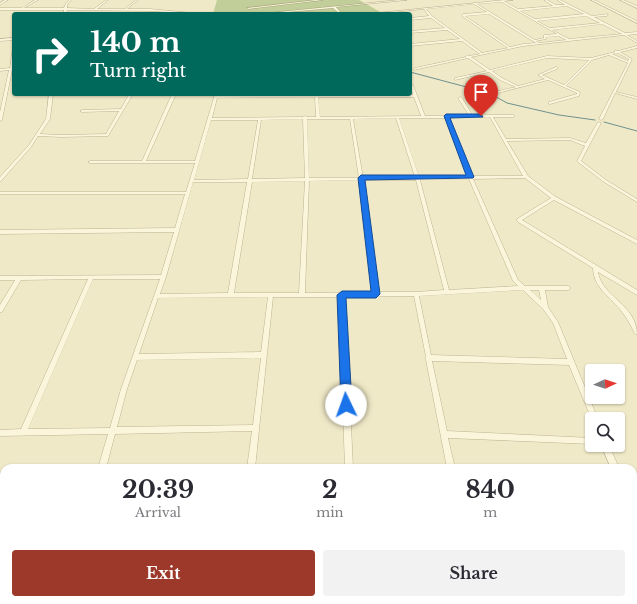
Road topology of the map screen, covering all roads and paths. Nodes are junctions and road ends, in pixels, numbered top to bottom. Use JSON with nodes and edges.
{"nodes":[{"id":1,"x":7,"y":0,"type":"edge"},
{"id":2,"x":32,"y":0,"type":"edge"},
{"id":3,"x":36,"y":0,"type":"edge"},
{"id":4,"x":70,"y":0,"type":"edge"},
{"id":5,"x":107,"y":0,"type":"edge"},
{"id":6,"x":137,"y":0,"type":"edge"},
{"id":7,"x":323,"y":0,"type":"edge"},
{"id":8,"x":406,"y":0,"type":"edge"},
{"id":9,"x":512,"y":0,"type":"edge"},
{"id":10,"x":545,"y":0,"type":"edge"},
{"id":11,"x":560,"y":0,"type":"edge"},
{"id":12,"x":592,"y":0,"type":"edge"},
{"id":13,"x":621,"y":0,"type":"edge"},
{"id":14,"x":502,"y":1,"type":"junction"},
{"id":15,"x":436,"y":2,"type":"dead end"},
{"id":16,"x":0,"y":4,"type":"edge"},
{"id":17,"x":475,"y":4,"type":"junction"},
{"id":18,"x":568,"y":5,"type":"junction"},
{"id":19,"x":556,"y":6,"type":"junction"},
{"id":20,"x":332,"y":7,"type":"junction"},
{"id":21,"x":443,"y":7,"type":"junction"},
{"id":22,"x":637,"y":7,"type":"edge"},
{"id":23,"x":23,"y":8,"type":"junction"},
{"id":24,"x":34,"y":8,"type":"junction"},
{"id":25,"x":248,"y":8,"type":"dead end"},
{"id":26,"x":0,"y":9,"type":"edge"},
{"id":27,"x":5,"y":9,"type":"junction"},
{"id":28,"x":66,"y":9,"type":"junction"},
{"id":29,"x":94,"y":9,"type":"junction"},
{"id":30,"x":118,"y":9,"type":"junction"},
{"id":31,"x":126,"y":9,"type":"junction"},
{"id":32,"x":425,"y":9,"type":"junction"},
{"id":33,"x":517,"y":10,"type":"junction"},
{"id":34,"x":32,"y":12,"type":"edge"},
{"id":35,"x":65,"y":12,"type":"edge"},
{"id":36,"x":116,"y":12,"type":"edge"},
{"id":37,"x":172,"y":12,"type":"edge"},
{"id":38,"x":280,"y":12,"type":"edge"},
{"id":39,"x":338,"y":12,"type":"edge"},
{"id":40,"x":405,"y":12,"type":"edge"},
{"id":41,"x":489,"y":13,"type":"junction"},
{"id":42,"x":0,"y":14,"type":"edge"},
{"id":43,"x":587,"y":14,"type":"junction"},
{"id":44,"x":607,"y":15,"type":"dead end"},
{"id":45,"x":593,"y":17,"type":"junction"},
{"id":46,"x":431,"y":18,"type":"junction"},
{"id":47,"x":412,"y":19,"type":"edge"},
{"id":48,"x":534,"y":20,"type":"junction"},
{"id":49,"x":637,"y":22,"type":"edge"},
{"id":50,"x":603,"y":23,"type":"junction"},
{"id":51,"x":446,"y":29,"type":"junction"},
{"id":52,"x":550,"y":29,"type":"junction"},
{"id":53,"x":412,"y":32,"type":"edge"},
{"id":54,"x":637,"y":33,"type":"edge"},
{"id":55,"x":558,"y":35,"type":"junction"},
{"id":56,"x":627,"y":35,"type":"junction"},
{"id":57,"x":12,"y":39,"type":"edge"},
{"id":58,"x":0,"y":40,"type":"edge"},
{"id":59,"x":461,"y":40,"type":"junction"},
{"id":60,"x":533,"y":40,"type":"junction"},
{"id":61,"x":568,"y":40,"type":"junction"},
{"id":62,"x":637,"y":41,"type":"edge"},
{"id":63,"x":538,"y":43,"type":"junction"},
{"id":64,"x":412,"y":45,"type":"edge"},
{"id":65,"x":637,"y":47,"type":"edge"},
{"id":66,"x":510,"y":48,"type":"junction"},
{"id":67,"x":616,"y":51,"type":"junction"},
{"id":68,"x":608,"y":53,"type":"junction"},
{"id":69,"x":480,"y":54,"type":"junction"},
{"id":70,"x":467,"y":56,"type":"junction"},
{"id":71,"x":591,"y":59,"type":"junction"},
{"id":72,"x":628,"y":62,"type":"junction"},
{"id":73,"x":556,"y":68,"type":"dead end"},
{"id":74,"x":12,"y":69,"type":"edge"},
{"id":75,"x":415,"y":69,"type":"dead end"},
{"id":76,"x":0,"y":70,"type":"edge"},
{"id":77,"x":489,"y":72,"type":"junction"},
{"id":78,"x":12,"y":73,"type":"edge"},
{"id":79,"x":456,"y":79,"type":"dead end"},
{"id":80,"x":547,"y":79,"type":"junction"},
{"id":81,"x":517,"y":86,"type":"junction"},
{"id":82,"x":564,"y":86,"type":"junction"},
{"id":83,"x":412,"y":88,"type":"edge"},
{"id":84,"x":614,"y":92,"type":"junction"},
{"id":85,"x":495,"y":93,"type":"dead end"},
{"id":86,"x":51,"y":96,"type":"edge"},
{"id":87,"x":130,"y":96,"type":"edge"},
{"id":88,"x":173,"y":96,"type":"edge"},
{"id":89,"x":217,"y":96,"type":"edge"},
{"id":90,"x":316,"y":96,"type":"edge"},
{"id":91,"x":412,"y":96,"type":"edge"},
{"id":92,"x":415,"y":96,"type":"junction"},
{"id":93,"x":460,"y":98,"type":"dead end"},
{"id":94,"x":637,"y":98,"type":"edge"},
{"id":95,"x":550,"y":103,"type":"dead end"},
{"id":96,"x":122,"y":110,"type":"junction"},
{"id":97,"x":82,"y":112,"type":"dead end"},
{"id":98,"x":423,"y":116,"type":"junction"},
{"id":99,"x":446,"y":116,"type":"junction"},
{"id":100,"x":471,"y":116,"type":"junction"},
{"id":101,"x":490,"y":116,"type":"junction"},
{"id":102,"x":513,"y":116,"type":"dead end"},
{"id":103,"x":305,"y":117,"type":"junction"},
{"id":104,"x":318,"y":117,"type":"junction"},
{"id":105,"x":351,"y":117,"type":"junction"},
{"id":106,"x":397,"y":117,"type":"junction"},
{"id":107,"x":260,"y":118,"type":"junction"},
{"id":108,"x":210,"y":119,"type":"junction"},
{"id":109,"x":0,"y":120,"type":"edge"},
{"id":110,"x":38,"y":135,"type":"junction"},
{"id":111,"x":505,"y":140,"type":"junction"},
{"id":112,"x":587,"y":145,"type":"junction"},
{"id":113,"x":144,"y":161,"type":"junction"},
{"id":114,"x":90,"y":162,"type":"dead end"},
{"id":115,"x":196,"y":162,"type":"junction"},
{"id":116,"x":417,"y":177,"type":"junction"},
{"id":117,"x":470,"y":177,"type":"junction"},
{"id":118,"x":526,"y":177,"type":"junction"},
{"id":119,"x":361,"y":178,"type":"junction"},
{"id":120,"x":250,"y":179,"type":"junction"},
{"id":121,"x":307,"y":179,"type":"junction"},
{"id":122,"x":0,"y":180,"type":"edge"},
{"id":123,"x":192,"y":180,"type":"junction"},
{"id":124,"x":0,"y":193,"type":"edge"},
{"id":125,"x":188,"y":193,"type":"junction"},
{"id":126,"x":637,"y":194,"type":"edge"},
{"id":127,"x":554,"y":198,"type":"junction"},
{"id":128,"x":636,"y":200,"type":"edge"},
{"id":129,"x":177,"y":230,"type":"junction"},
{"id":130,"x":0,"y":232,"type":"edge"},
{"id":131,"x":637,"y":242,"type":"edge"},
{"id":132,"x":595,"y":267,"type":"junction"},
{"id":133,"x":163,"y":277,"type":"junction"},
{"id":134,"x":0,"y":278,"type":"edge"},
{"id":135,"x":19,"y":278,"type":"junction"},
{"id":136,"x":91,"y":278,"type":"junction"},
{"id":137,"x":522,"y":288,"type":"junction"},
{"id":138,"x":568,"y":288,"type":"dead end"},
{"id":139,"x":542,"y":290,"type":"junction"},
{"id":140,"x":447,"y":292,"type":"junction"},
{"id":141,"x":637,"y":292,"type":"edge"},
{"id":142,"x":231,"y":294,"type":"junction"},
{"id":143,"x":302,"y":294,"type":"junction"},
{"id":144,"x":376,"y":294,"type":"junction"},
{"id":145,"x":416,"y":294,"type":"junction"},
{"id":146,"x":271,"y":295,"type":"junction"},
{"id":147,"x":342,"y":295,"type":"junction"},
{"id":148,"x":156,"y":296,"type":"junction"},
{"id":149,"x":545,"y":307,"type":"junction"},
{"id":150,"x":0,"y":310,"type":"edge"},
{"id":151,"x":637,"y":332,"type":"edge"},
{"id":152,"x":264,"y":355,"type":"junction"},
{"id":153,"x":136,"y":356,"type":"junction"},
{"id":154,"x":428,"y":358,"type":"junction"},
{"id":155,"x":571,"y":362,"type":"junction"},
{"id":156,"x":592,"y":412,"type":"edge"},
{"id":157,"x":255,"y":428,"type":"junction"},
{"id":158,"x":0,"y":432,"type":"edge"},
{"id":159,"x":23,"y":432,"type":"junction"},
{"id":160,"x":112,"y":432,"type":"junction"},
{"id":161,"x":445,"y":434,"type":"junction"},
{"id":162,"x":585,"y":441,"type":"edge"},
{"id":163,"x":608,"y":452,"type":"edge"},
{"id":164,"x":103,"y":464,"type":"edge"},
{"id":165,"x":251,"y":464,"type":"edge"},
{"id":166,"x":349,"y":464,"type":"edge"},
{"id":167,"x":450,"y":464,"type":"edge"},
{"id":168,"x":613,"y":464,"type":"edge"}],
"edges":[{"from":1,"to":16,"type":"street"},
{"from":2,"to":3,"type":"street"},
{"from":3,"to":23,"type":"street"},
{"from":4,"to":28,"type":"street"},
{"from":5,"to":29,"type":"street"},
{"from":6,"to":31,"type":"street"},
{"from":7,"to":20,"type":"street"},
{"from":7,"to":25,"type":"street"},
{"from":8,"to":20,"type":"street"},
{"from":9,"to":14,"type":"street"},
{"from":10,"to":19,"type":"street"},
{"from":11,"to":18,"type":"street"},
{"from":11,"to":45,"type":"street"},
{"from":12,"to":49,"type":"street"},
{"from":13,"to":22,"type":"street"},
{"from":14,"to":17,"type":"street"},
{"from":14,"to":33,"type":"street"},
{"from":15,"to":21,"type":"street"},
{"from":17,"to":21,"type":"street"},
{"from":17,"to":41,"type":"street"},
{"from":18,"to":19,"type":"street"},
{"from":18,"to":43,"type":"street"},
{"from":19,"to":33,"type":"street"},
{"from":20,"to":38,"type":"street"},
{"from":20,"to":39,"type":"street"},
{"from":21,"to":32,"type":"street"},
{"from":23,"to":24,"type":"street"},
{"from":23,"to":27,"type":"street"},
{"from":24,"to":28,"type":"street"},
{"from":24,"to":34,"type":"street"},
{"from":26,"to":27,"type":"street"},
{"from":27,"to":42,"type":"street"},
{"from":28,"to":29,"type":"street"},
{"from":28,"to":35,"type":"street"},
{"from":29,"to":30,"type":"street"},
{"from":30,"to":31,"type":"street"},
{"from":30,"to":36,"type":"street"},
{"from":31,"to":37,"type":"street"},
{"from":32,"to":40,"type":"street"},
{"from":32,"to":46,"type":"street"},
{"from":33,"to":48,"type":"street"},
{"from":41,"to":60,"type":"street"},
{"from":41,"to":66,"type":"street"},
{"from":43,"to":45,"type":"street"},
{"from":43,"to":48,"type":"street"},
{"from":44,"to":45,"type":"street"},
{"from":45,"to":50,"type":"street"},
{"from":45,"to":56,"type":"street"},
{"from":46,"to":47,"type":"street"},
{"from":46,"to":51,"type":"street"},
{"from":48,"to":52,"type":"street"},
{"from":50,"to":52,"type":"street"},
{"from":50,"to":56,"type":"street"},
{"from":51,"to":53,"type":"street"},
{"from":51,"to":59,"type":"street"},
{"from":52,"to":55,"type":"street"},
{"from":54,"to":56,"type":"street"},
{"from":55,"to":60,"type":"street"},
{"from":55,"to":61,"type":"street"},
{"from":56,"to":61,"type":"street"},
{"from":56,"to":62,"type":"street"},
{"from":57,"to":58,"type":"street"},
{"from":59,"to":64,"type":"street"},
{"from":59,"to":69,"type":"street"},
{"from":60,"to":63,"type":"street"},
{"from":61,"to":63,"type":"street"},
{"from":63,"to":66,"type":"street"},
{"from":65,"to":67,"type":"street"},
{"from":66,"to":69,"type":"street"},
{"from":67,"to":68,"type":"street"},
{"from":67,"to":72,"type":"street"},
{"from":68,"to":71,"type":"street"},
{"from":68,"to":72,"type":"street"},
{"from":69,"to":70,"type":"street"},
{"from":70,"to":75,"type":"street"},
{"from":70,"to":77,"type":"street"},
{"from":71,"to":77,"type":"street"},
{"from":71,"to":82,"type":"street"},
{"from":72,"to":84,"type":"street"},
{"from":73,"to":80,"type":"street"},
{"from":74,"to":76,"type":"street"},
{"from":77,"to":79,"type":"street"},
{"from":77,"to":81,"type":"street"},
{"from":78,"to":109,"type":"street"},
{"from":80,"to":81,"type":"street"},
{"from":80,"to":82,"type":"street"},
{"from":81,"to":85,"type":"street"},
{"from":82,"to":95,"type":"street"},
{"from":83,"to":92,"type":"street"},
{"from":84,"to":94,"type":"street"},
{"from":84,"to":112,"type":"street"},
{"from":86,"to":110,"type":"street"},
{"from":87,"to":96,"type":"street"},
{"from":88,"to":113,"type":"street"},
{"from":89,"to":108,"type":"street"},
{"from":90,"to":104,"type":"street"},
{"from":91,"to":92,"type":"street"},
{"from":92,"to":98,"type":"street"},
{"from":93,"to":100,"type":"street"},
{"from":96,"to":97,"type":"street"},
{"from":96,"to":110,"type":"street"},
{"from":98,"to":99,"type":"street"},
{"from":98,"to":106,"type":"street"},
{"from":99,"to":100,"type":"street"},
{"from":99,"to":117,"type":"street"},
{"from":100,"to":101,"type":"street"},
{"from":101,"to":102,"type":"street"},
{"from":101,"to":111,"type":"street"},
{"from":103,"to":104,"type":"street"},
{"from":103,"to":107,"type":"street"},
{"from":103,"to":121,"type":"street"},
{"from":104,"to":105,"type":"street"},
{"from":105,"to":106,"type":"street"},
{"from":105,"to":119,"type":"street"},
{"from":106,"to":116,"type":"street"},
{"from":107,"to":108,"type":"street"},
{"from":107,"to":120,"type":"street"},
{"from":108,"to":115,"type":"street"},
{"from":110,"to":122,"type":"street"},
{"from":111,"to":112,"type":"street"},
{"from":111,"to":118,"type":"street"},
{"from":112,"to":128,"type":"street"},
{"from":113,"to":114,"type":"street"},
{"from":113,"to":115,"type":"street"},
{"from":115,"to":123,"type":"street"},
{"from":116,"to":117,"type":"street"},
{"from":116,"to":119,"type":"street"},
{"from":116,"to":140,"type":"street"},
{"from":117,"to":118,"type":"street"},
{"from":117,"to":137,"type":"street"},
{"from":118,"to":127,"type":"street"},
{"from":119,"to":121,"type":"street"},
{"from":119,"to":144,"type":"street"},
{"from":120,"to":121,"type":"street"},
{"from":120,"to":123,"type":"street"},
{"from":120,"to":142,"type":"street"},
{"from":121,"to":143,"type":"street"},
{"from":123,"to":125,"type":"street"},
{"from":124,"to":125,"type":"street"},
{"from":125,"to":129,"type":"street"},
{"from":126,"to":128,"type":"street"},
{"from":127,"to":131,"type":"street"},
{"from":127,"to":132,"type":"street"},
{"from":129,"to":130,"type":"street"},
{"from":129,"to":133,"type":"street"},
{"from":132,"to":141,"type":"street"},
{"from":132,"to":151,"type":"street"},
{"from":133,"to":136,"type":"street"},
{"from":133,"to":148,"type":"street"},
{"from":134,"to":135,"type":"street"},
{"from":135,"to":136,"type":"street"},
{"from":135,"to":150,"type":"street"},
{"from":136,"to":159,"type":"street"},
{"from":137,"to":139,"type":"street"},
{"from":137,"to":140,"type":"street"},
{"from":137,"to":149,"type":"street"},
{"from":138,"to":139,"type":"street"},
{"from":139,"to":149,"type":"street"},
{"from":140,"to":145,"type":"street"},
{"from":142,"to":146,"type":"street"},
{"from":142,"to":148,"type":"street"},
{"from":143,"to":146,"type":"street"},
{"from":143,"to":147,"type":"street"},
{"from":144,"to":145,"type":"street"},
{"from":144,"to":147,"type":"street"},
{"from":145,"to":154,"type":"street"},
{"from":146,"to":152,"type":"street"},
{"from":147,"to":166,"type":"street"},
{"from":148,"to":153,"type":"street"},
{"from":149,"to":155,"type":"street"},
{"from":152,"to":153,"type":"street"},
{"from":152,"to":157,"type":"street"},
{"from":153,"to":160,"type":"street"},
{"from":154,"to":155,"type":"street"},
{"from":154,"to":161,"type":"street"},
{"from":155,"to":156,"type":"street"},
{"from":157,"to":160,"type":"street"},
{"from":157,"to":165,"type":"street"},
{"from":158,"to":159,"type":"street"},
{"from":159,"to":160,"type":"street"},
{"from":160,"to":164,"type":"street"},
{"from":161,"to":162,"type":"street"},
{"from":161,"to":167,"type":"street"},
{"from":163,"to":168,"type":"street"}]}
